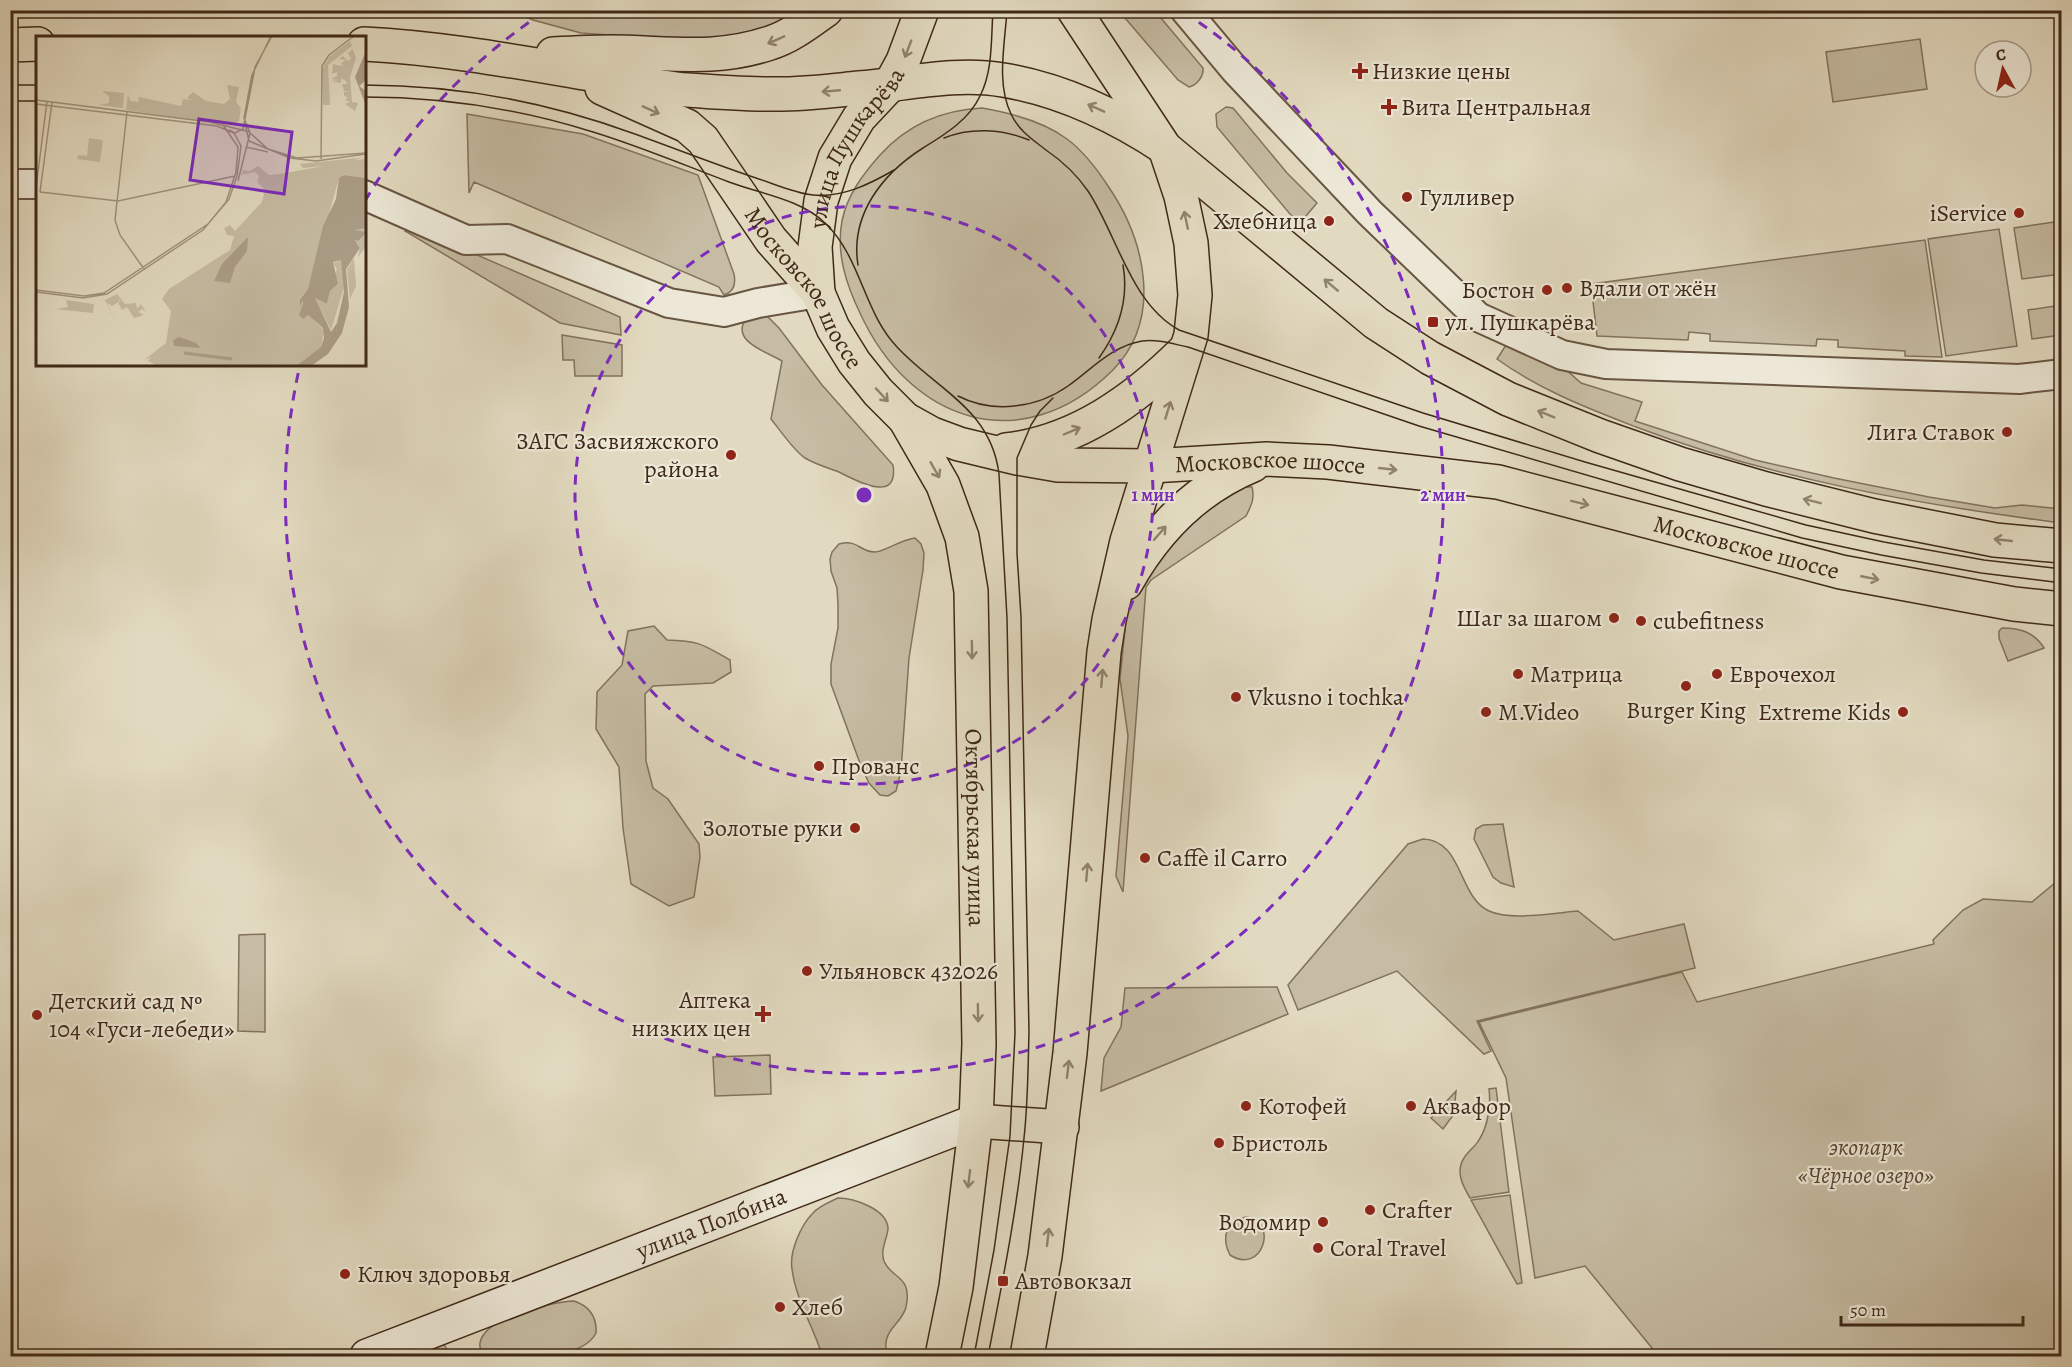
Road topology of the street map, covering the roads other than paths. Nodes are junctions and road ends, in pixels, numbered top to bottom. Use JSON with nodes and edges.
{"nodes":[{"id":1,"x":826,"y":10,"type":"edge"},
{"id":2,"x":922,"y":10,"type":"edge"},
{"id":3,"x":1074,"y":10,"type":"edge"},
{"id":4,"x":1185,"y":10,"type":"edge"},
{"id":5,"x":36,"y":44,"type":"edge"},
{"id":6,"x":366,"y":44,"type":"edge"},
{"id":7,"x":10,"y":45,"type":"edge"},
{"id":8,"x":482,"y":56,"type":"junction"},
{"id":9,"x":560,"y":69,"type":"junction"},
{"id":10,"x":890,"y":85,"type":"junction"},
{"id":11,"x":1165,"y":147,"type":"junction"},
{"id":12,"x":10,"y":184,"type":"edge"},
{"id":13,"x":36,"y":184,"type":"edge"},
{"id":14,"x":366,"y":196,"type":"edge"},
{"id":15,"x":818,"y":293,"type":"junction"},
{"id":16,"x":1188,"y":347,"type":"junction"},
{"id":17,"x":2061,"y":374,"type":"edge"},
{"id":18,"x":905,"y":419,"type":"junction"},
{"id":19,"x":996,"y":452,"type":"junction"},
{"id":20,"x":1267,"y":459,"type":"junction"},
{"id":21,"x":1151,"y":466,"type":"junction"},
{"id":22,"x":2061,"y":546,"type":"edge"},
{"id":23,"x":2061,"y":609,"type":"edge"},
{"id":24,"x":1109,"y":620,"type":"junction"},
{"id":25,"x":976,"y":1121,"type":"junction"},
{"id":26,"x":1062,"y":1127,"type":"junction"},
{"id":27,"x":367,"y":1356,"type":"edge"},
{"id":28,"x":942,"y":1356,"type":"edge"},
{"id":29,"x":1027,"y":1356,"type":"edge"}],
"edges":[{"from":1,"to":8,"type":"main road","one_way":true},
{"from":2,"to":10,"type":"main road","name":"улица Пушкарёва","one_way":true},
{"from":3,"to":11,"type":"main road"},
{"from":4,"to":17,"type":"street"},
{"from":5,"to":7,"type":"main road"},
{"from":6,"to":8,"type":"main road","name":"Московское шоссе"},
{"from":8,"to":9,"type":"main road","name":"Московское шоссе"},
{"from":10,"to":9,"type":"main road","name":"Московское шоссе","one_way":true},
{"from":9,"to":15,"type":"main road","name":"Московское шоссе","one_way":true},
{"from":11,"to":10,"type":"main road","name":"Московское шоссе","one_way":true},
{"from":10,"to":15,"type":"main road","name":"улица Пушкарёва"},
{"from":16,"to":11,"type":"main road","one_way":true},
{"from":22,"to":11,"type":"main road","one_way":true},
{"from":12,"to":13,"type":"street"},
{"from":14,"to":15,"type":"street"},
{"from":15,"to":18,"type":"main road","name":"Московское шоссе","one_way":true},
{"from":19,"to":16,"type":"main road","one_way":true},
{"from":21,"to":16,"type":"main road","one_way":true},
{"from":18,"to":19,"type":"main road","name":"Московское шоссе"},
{"from":18,"to":25,"type":"main road","name":"Октябрьская улица","one_way":true},
{"from":19,"to":21,"type":"main road","name":"Московское шоссе"},
{"from":20,"to":21,"type":"main road","name":"Московское шоссе"},
{"from":20,"to":23,"type":"main road","name":"Московское шоссе","one_way":true},
{"from":24,"to":20,"type":"main road","one_way":true},
{"from":21,"to":24,"type":"main road"},
{"from":26,"to":24,"type":"main road","one_way":true},
{"from":25,"to":26,"type":"main road","name":"улица Полбина"},
{"from":25,"to":27,"type":"street","name":"улица Полбина"},
{"from":25,"to":28,"type":"main road","name":"Октябрьская улица","one_way":true},
{"from":29,"to":26,"type":"main road","one_way":true}]}
